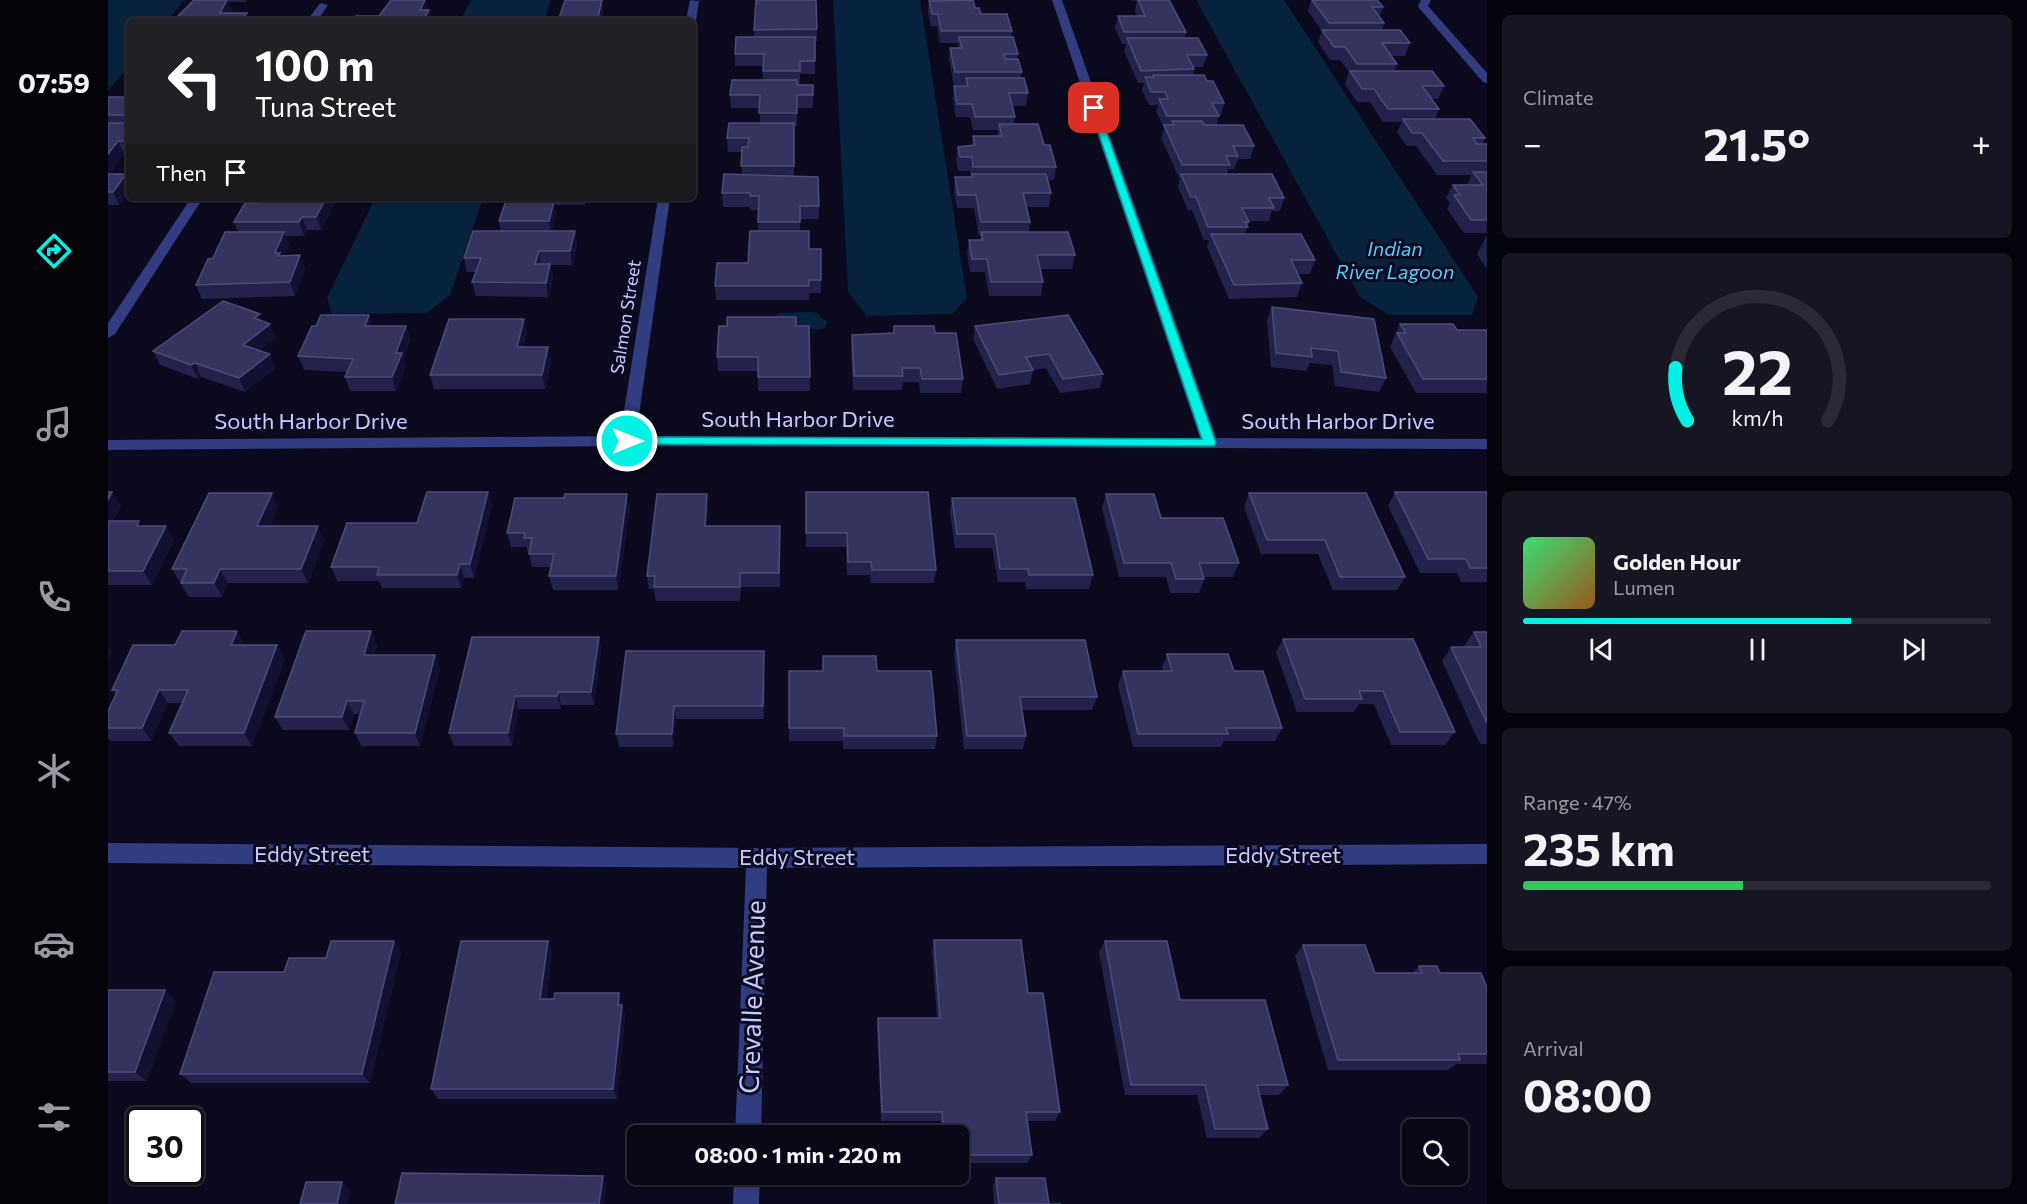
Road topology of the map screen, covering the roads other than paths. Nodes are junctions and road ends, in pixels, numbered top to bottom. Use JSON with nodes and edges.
{"nodes":[{"id":1,"x":1057,"y":0,"type":"edge"},
{"id":2,"x":1426,"y":0,"type":"edge"},
{"id":3,"x":694,"y":1,"type":"edge"},
{"id":4,"x":323,"y":5,"type":"dead end"},
{"id":5,"x":314,"y":18,"type":"edge"},
{"id":6,"x":691,"y":18,"type":"edge"},
{"id":7,"x":1487,"y":80,"type":"edge"},
{"id":8,"x":195,"y":201,"type":"edge"},
{"id":9,"x":664,"y":201,"type":"edge"},
{"id":10,"x":108,"y":334,"type":"edge"},
{"id":11,"x":627,"y":441,"type":"junction"},
{"id":12,"x":1210,"y":443,"type":"junction"},
{"id":13,"x":108,"y":444,"type":"edge"},
{"id":14,"x":1487,"y":444,"type":"edge"},
{"id":15,"x":108,"y":853,"type":"edge"},
{"id":16,"x":1487,"y":854,"type":"edge"},
{"id":17,"x":757,"y":858,"type":"junction"},
{"id":18,"x":748,"y":1125,"type":"edge"},
{"id":19,"x":747,"y":1185,"type":"edge"},
{"id":20,"x":746,"y":1204,"type":"edge"}],
"edges":[{"from":1,"to":12,"type":"street"},
{"from":2,"to":7,"type":"street"},
{"from":3,"to":6,"type":"street"},
{"from":4,"to":5,"type":"street"},
{"from":8,"to":10,"type":"street"},
{"from":9,"to":11,"type":"street","name":"Salmon Street"},
{"from":11,"to":12,"type":"street","name":"South Harbor Drive"},
{"from":11,"to":13,"type":"street","name":"South Harbor Drive"},
{"from":12,"to":14,"type":"street","name":"South Harbor Drive"},
{"from":15,"to":17,"type":"street","name":"Eddy Street"},
{"from":16,"to":17,"type":"street","name":"Eddy Street"},
{"from":17,"to":18,"type":"street","name":"Crevalle Avenue"},
{"from":19,"to":20,"type":"street"}]}
